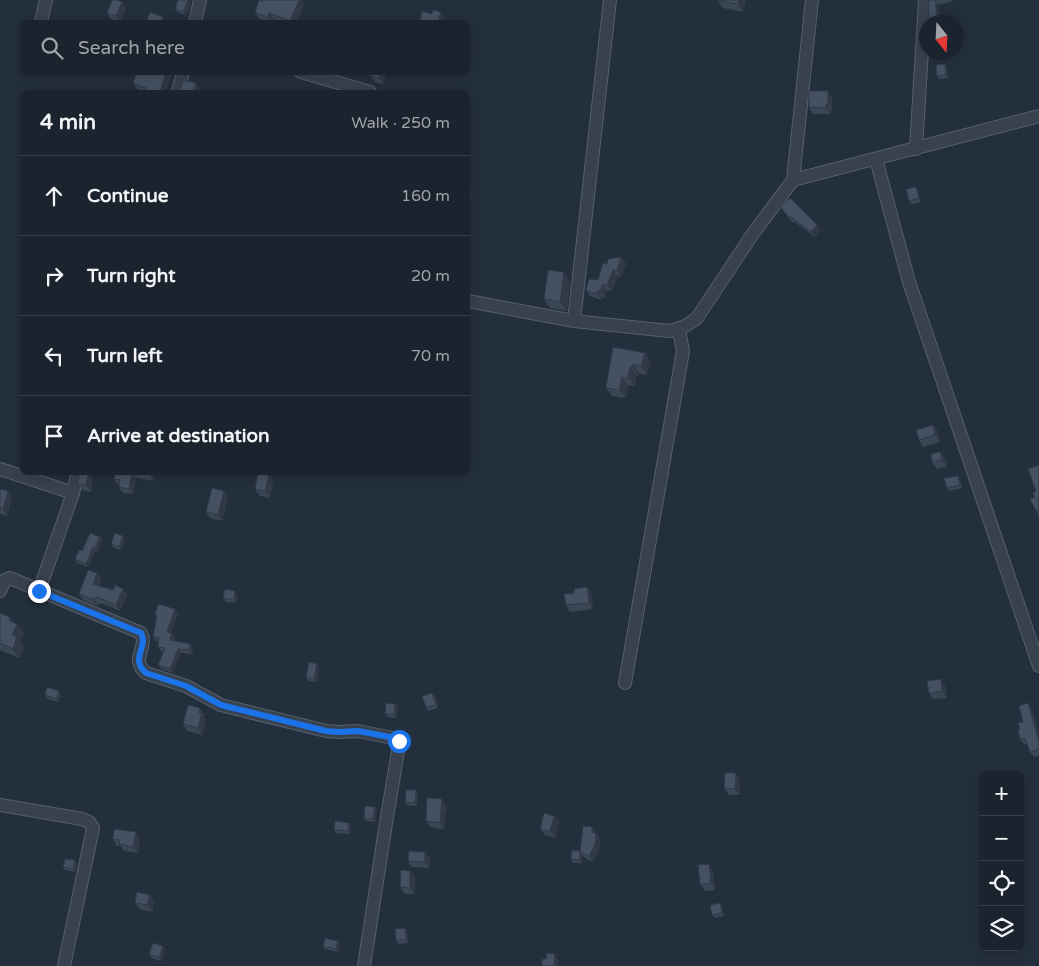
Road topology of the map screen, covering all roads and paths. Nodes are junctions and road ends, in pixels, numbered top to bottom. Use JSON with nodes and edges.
{"nodes":[{"id":1,"x":46,"y":0,"type":"edge"},
{"id":2,"x":200,"y":0,"type":"edge"},
{"id":3,"x":610,"y":0,"type":"edge"},
{"id":4,"x":812,"y":0,"type":"edge"},
{"id":5,"x":925,"y":0,"type":"edge"},
{"id":6,"x":41,"y":20,"type":"edge"},
{"id":7,"x":195,"y":20,"type":"edge"},
{"id":8,"x":182,"y":75,"type":"edge"},
{"id":9,"x":311,"y":75,"type":"edge"},
{"id":10,"x":178,"y":90,"type":"edge"},
{"id":11,"x":363,"y":90,"type":"edge"},
{"id":12,"x":1039,"y":116,"type":"edge"},
{"id":13,"x":916,"y":149,"type":"junction"},
{"id":14,"x":876,"y":159,"type":"junction"},
{"id":15,"x":792,"y":180,"type":"junction"},
{"id":16,"x":470,"y":301,"type":"edge"},
{"id":17,"x":574,"y":321,"type":"junction"},
{"id":18,"x":679,"y":330,"type":"junction"},
{"id":19,"x":0,"y":469,"type":"edge"},
{"id":20,"x":77,"y":475,"type":"edge"},
{"id":21,"x":73,"y":493,"type":"junction"},
{"id":22,"x":0,"y":591,"type":"edge"},
{"id":23,"x":39,"y":591,"type":"junction"},
{"id":24,"x":1039,"y":666,"type":"edge"},
{"id":25,"x":625,"y":683,"type":"dead end"},
{"id":26,"x":0,"y":805,"type":"edge"},
{"id":27,"x":64,"y":966,"type":"edge"},
{"id":28,"x":364,"y":966,"type":"edge"}],
"edges":[{"from":1,"to":6,"type":"street"},
{"from":2,"to":7,"type":"street"},
{"from":3,"to":17,"type":"street"},
{"from":4,"to":15,"type":"street"},
{"from":5,"to":13,"type":"street"},
{"from":8,"to":10,"type":"street"},
{"from":9,"to":11,"type":"street"},
{"from":12,"to":13,"type":"street"},
{"from":13,"to":14,"type":"street"},
{"from":14,"to":15,"type":"street"},
{"from":14,"to":24,"type":"street"},
{"from":15,"to":18,"type":"street"},
{"from":16,"to":17,"type":"street"},
{"from":17,"to":18,"type":"street"},
{"from":18,"to":25,"type":"street"},
{"from":19,"to":21,"type":"street"},
{"from":20,"to":21,"type":"street"},
{"from":21,"to":23,"type":"street"},
{"from":22,"to":23,"type":"street"},
{"from":23,"to":28,"type":"street"},
{"from":26,"to":27,"type":"street"}]}
